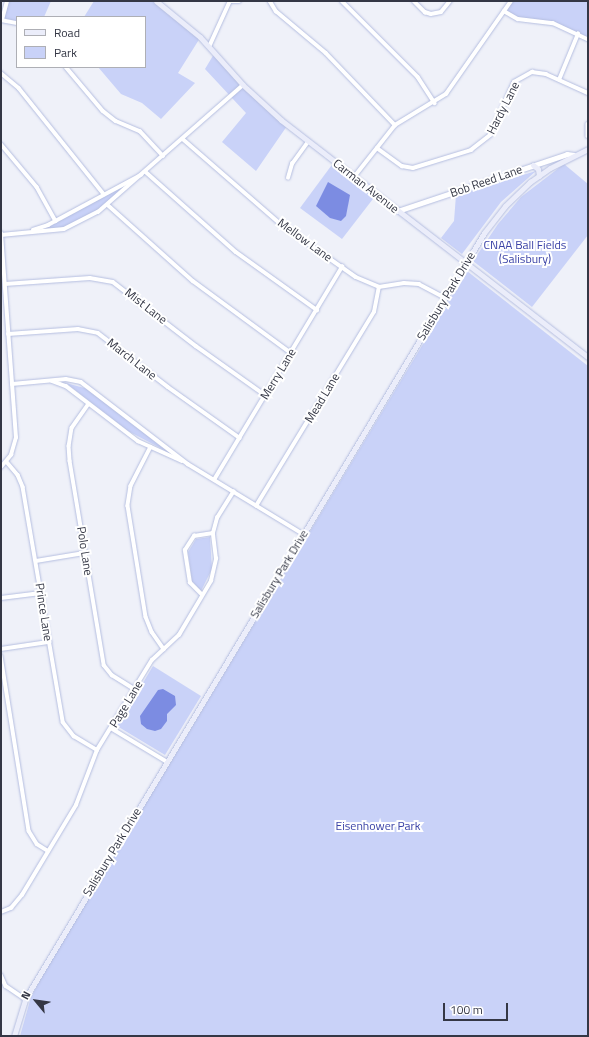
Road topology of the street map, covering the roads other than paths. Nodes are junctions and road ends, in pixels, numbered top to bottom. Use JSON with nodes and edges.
{"nodes":[{"id":1,"x":7,"y":1,"type":"edge"},
{"id":2,"x":156,"y":1,"type":"edge"},
{"id":3,"x":230,"y":1,"type":"edge"},
{"id":4,"x":239,"y":1,"type":"edge"},
{"id":5,"x":270,"y":1,"type":"edge"},
{"id":6,"x":342,"y":1,"type":"edge"},
{"id":7,"x":414,"y":1,"type":"edge"},
{"id":8,"x":450,"y":1,"type":"edge"},
{"id":9,"x":511,"y":1,"type":"edge"},
{"id":10,"x":504,"y":11,"type":"junction"},
{"id":11,"x":2,"y":20,"type":"edge"},
{"id":12,"x":16,"y":23,"type":"edge"},
{"id":13,"x":578,"y":34,"type":"junction"},
{"id":14,"x":588,"y":39,"type":"edge"},
{"id":15,"x":209,"y":47,"type":"junction"},
{"id":16,"x":67,"y":68,"type":"edge"},
{"id":17,"x":1,"y":73,"type":"edge"},
{"id":18,"x":559,"y":80,"type":"junction"},
{"id":19,"x":243,"y":85,"type":"junction"},
{"id":20,"x":588,"y":93,"type":"edge"},
{"id":21,"x":435,"y":103,"type":"junction"},
{"id":22,"x":588,"y":124,"type":"edge"},
{"id":23,"x":395,"y":125,"type":"junction"},
{"id":24,"x":588,"y":136,"type":"edge"},
{"id":25,"x":183,"y":139,"type":"junction"},
{"id":26,"x":308,"y":142,"type":"junction"},
{"id":27,"x":1,"y":144,"type":"edge"},
{"id":28,"x":376,"y":148,"type":"junction"},
{"id":29,"x":588,"y":149,"type":"edge"},
{"id":30,"x":574,"y":155,"type":"junction"},
{"id":31,"x":163,"y":156,"type":"junction"},
{"id":32,"x":533,"y":165,"type":"junction"},
{"id":33,"x":146,"y":172,"type":"junction"},
{"id":34,"x":539,"y":176,"type":"junction"},
{"id":35,"x":354,"y":177,"type":"junction"},
{"id":36,"x":288,"y":178,"type":"dead end"},
{"id":37,"x":104,"y":194,"type":"junction"},
{"id":38,"x":108,"y":205,"type":"junction"},
{"id":39,"x":398,"y":211,"type":"junction"},
{"id":40,"x":56,"y":221,"type":"junction"},
{"id":41,"x":30,"y":231,"type":"junction"},
{"id":42,"x":1,"y":234,"type":"edge"},
{"id":43,"x":466,"y":263,"type":"junction"},
{"id":44,"x":342,"y":267,"type":"junction"},
{"id":45,"x":5,"y":284,"type":"junction"},
{"id":46,"x":379,"y":287,"type":"junction"},
{"id":47,"x":445,"y":298,"type":"junction"},
{"id":48,"x":317,"y":310,"type":"junction"},
{"id":49,"x":8,"y":334,"type":"junction"},
{"id":50,"x":291,"y":353,"type":"junction"},
{"id":51,"x":588,"y":357,"type":"edge"},
{"id":52,"x":48,"y":380,"type":"junction"},
{"id":53,"x":12,"y":384,"type":"junction"},
{"id":54,"x":265,"y":395,"type":"junction"},
{"id":55,"x":89,"y":404,"type":"junction"},
{"id":56,"x":240,"y":438,"type":"junction"},
{"id":57,"x":151,"y":447,"type":"junction"},
{"id":58,"x":7,"y":462,"type":"junction"},
{"id":59,"x":188,"y":464,"type":"junction"},
{"id":60,"x":1,"y":467,"type":"edge"},
{"id":61,"x":214,"y":480,"type":"junction"},
{"id":62,"x":233,"y":492,"type":"junction"},
{"id":63,"x":256,"y":506,"type":"junction"},
{"id":64,"x":213,"y":533,"type":"junction"},
{"id":65,"x":303,"y":534,"type":"junction"},
{"id":66,"x":85,"y":553,"type":"junction"},
{"id":67,"x":36,"y":561,"type":"junction"},
{"id":68,"x":41,"y":593,"type":"junction"},
{"id":69,"x":202,"y":595,"type":"junction"},
{"id":70,"x":1,"y":598,"type":"edge"},
{"id":71,"x":49,"y":642,"type":"junction"},
{"id":72,"x":164,"y":649,"type":"junction"},
{"id":73,"x":1,"y":650,"type":"edge"},
{"id":74,"x":1,"y":656,"type":"edge"},
{"id":75,"x":134,"y":689,"type":"junction"},
{"id":76,"x":111,"y":728,"type":"junction"},
{"id":77,"x":98,"y":750,"type":"junction"},
{"id":78,"x":166,"y":761,"type":"junction"},
{"id":79,"x":48,"y":851,"type":"junction"},
{"id":80,"x":1,"y":912,"type":"edge"},
{"id":81,"x":1,"y":975,"type":"edge"},
{"id":82,"x":25,"y":999,"type":"junction"},
{"id":83,"x":14,"y":1036,"type":"edge"}],
"edges":[{"from":1,"to":11,"type":"street"},
{"from":2,"to":15,"type":"main road","name":"Carman Avenue"},
{"from":3,"to":4,"type":"street"},
{"from":3,"to":15,"type":"street"},
{"from":5,"to":23,"type":"street"},
{"from":6,"to":21,"type":"street"},
{"from":7,"to":8,"type":"street"},
{"from":9,"to":10,"type":"street"},
{"from":10,"to":13,"type":"street"},
{"from":10,"to":21,"type":"street"},
{"from":11,"to":12,"type":"street"},
{"from":13,"to":14,"type":"street"},
{"from":13,"to":18,"type":"street"},
{"from":15,"to":19,"type":"main road","name":"Carman Avenue"},
{"from":16,"to":31,"type":"street"},
{"from":17,"to":37,"type":"street"},
{"from":18,"to":20,"type":"street","name":"Hardy Lane"},
{"from":18,"to":28,"type":"street","name":"Hardy Lane"},
{"from":19,"to":25,"type":"street"},
{"from":19,"to":26,"type":"main road","name":"Carman Avenue"},
{"from":21,"to":23,"type":"street"},
{"from":22,"to":24,"type":"street"},
{"from":23,"to":28,"type":"street"},
{"from":25,"to":31,"type":"street"},
{"from":25,"to":44,"type":"street","name":"Mellow Lane"},
{"from":26,"to":35,"type":"main road","name":"Carman Avenue"},
{"from":26,"to":36,"type":"street"},
{"from":27,"to":40,"type":"street"},
{"from":28,"to":35,"type":"street"},
{"from":29,"to":30,"type":"main road","name":"Salisbury Park Drive"},
{"from":30,"to":32,"type":"street","name":"Bob Reed Lane"},
{"from":30,"to":34,"type":"main road","name":"Salisbury Park Drive"},
{"from":31,"to":33,"type":"street"},
{"from":32,"to":34,"type":"main road"},
{"from":32,"to":39,"type":"street","name":"Bob Reed Lane"},
{"from":33,"to":37,"type":"street"},
{"from":33,"to":38,"type":"street"},
{"from":33,"to":48,"type":"street"},
{"from":34,"to":43,"type":"main road","name":"Salisbury Park Drive"},
{"from":35,"to":39,"type":"main road","name":"Carman Avenue"},
{"from":37,"to":40,"type":"street"},
{"from":38,"to":41,"type":"street"},
{"from":38,"to":50,"type":"street"},
{"from":39,"to":43,"type":"main road","name":"Carman Avenue"},
{"from":40,"to":41,"type":"street"},
{"from":41,"to":42,"type":"street"},
{"from":42,"to":45,"type":"street"},
{"from":43,"to":47,"type":"main road","name":"Salisbury Park Drive"},
{"from":43,"to":51,"type":"main road","name":"Carman Avenue"},
{"from":44,"to":46,"type":"street","name":"Mellow Lane"},
{"from":44,"to":48,"type":"street","name":"Merry Lane"},
{"from":45,"to":49,"type":"street"},
{"from":45,"to":54,"type":"street","name":"Mist Lane"},
{"from":46,"to":47,"type":"street","name":"Mellow Lane"},
{"from":46,"to":63,"type":"street","name":"Mead Lane"},
{"from":47,"to":65,"type":"main road","name":"Salisbury Park Drive"},
{"from":48,"to":50,"type":"street","name":"Merry Lane"},
{"from":49,"to":53,"type":"street"},
{"from":49,"to":56,"type":"street","name":"March Lane"},
{"from":50,"to":54,"type":"street","name":"Merry Lane"},
{"from":52,"to":53,"type":"street"},
{"from":52,"to":55,"type":"street"},
{"from":52,"to":59,"type":"street"},
{"from":53,"to":58,"type":"street"},
{"from":54,"to":56,"type":"street","name":"Merry Lane"},
{"from":55,"to":57,"type":"street"},
{"from":55,"to":66,"type":"street","name":"Polo Lane"},
{"from":56,"to":61,"type":"street","name":"Merry Lane"},
{"from":57,"to":59,"type":"street"},
{"from":57,"to":72,"type":"street"},
{"from":58,"to":60,"type":"street"},
{"from":58,"to":67,"type":"street","name":"Prince Lane"},
{"from":59,"to":61,"type":"street"},
{"from":61,"to":62,"type":"street"},
{"from":62,"to":63,"type":"street"},
{"from":62,"to":64,"type":"street","name":"Page Lane"},
{"from":63,"to":65,"type":"street"},
{"from":64,"to":69,"type":"street","name":"Page Lane"},
{"from":64,"to":69,"type":"street"},
{"from":65,"to":78,"type":"main road","name":"Salisbury Park Drive"},
{"from":66,"to":67,"type":"street"},
{"from":66,"to":75,"type":"street","name":"Polo Lane"},
{"from":67,"to":68,"type":"street","name":"Prince Lane"},
{"from":68,"to":70,"type":"street"},
{"from":68,"to":71,"type":"street","name":"Prince Lane"},
{"from":69,"to":72,"type":"street","name":"Page Lane"},
{"from":71,"to":73,"type":"street"},
{"from":71,"to":77,"type":"street","name":"Prince Lane"},
{"from":72,"to":75,"type":"street","name":"Page Lane"},
{"from":74,"to":79,"type":"street"},
{"from":75,"to":76,"type":"street","name":"Page Lane"},
{"from":76,"to":77,"type":"street","name":"Page Lane"},
{"from":76,"to":78,"type":"street"},
{"from":77,"to":79,"type":"street","name":"Page Lane"},
{"from":78,"to":82,"type":"main road","name":"Salisbury Park Drive"},
{"from":79,"to":80,"type":"street","name":"Page Lane"},
{"from":81,"to":82,"type":"street"},
{"from":82,"to":83,"type":"main road","name":"Salisbury Park Drive"}]}
